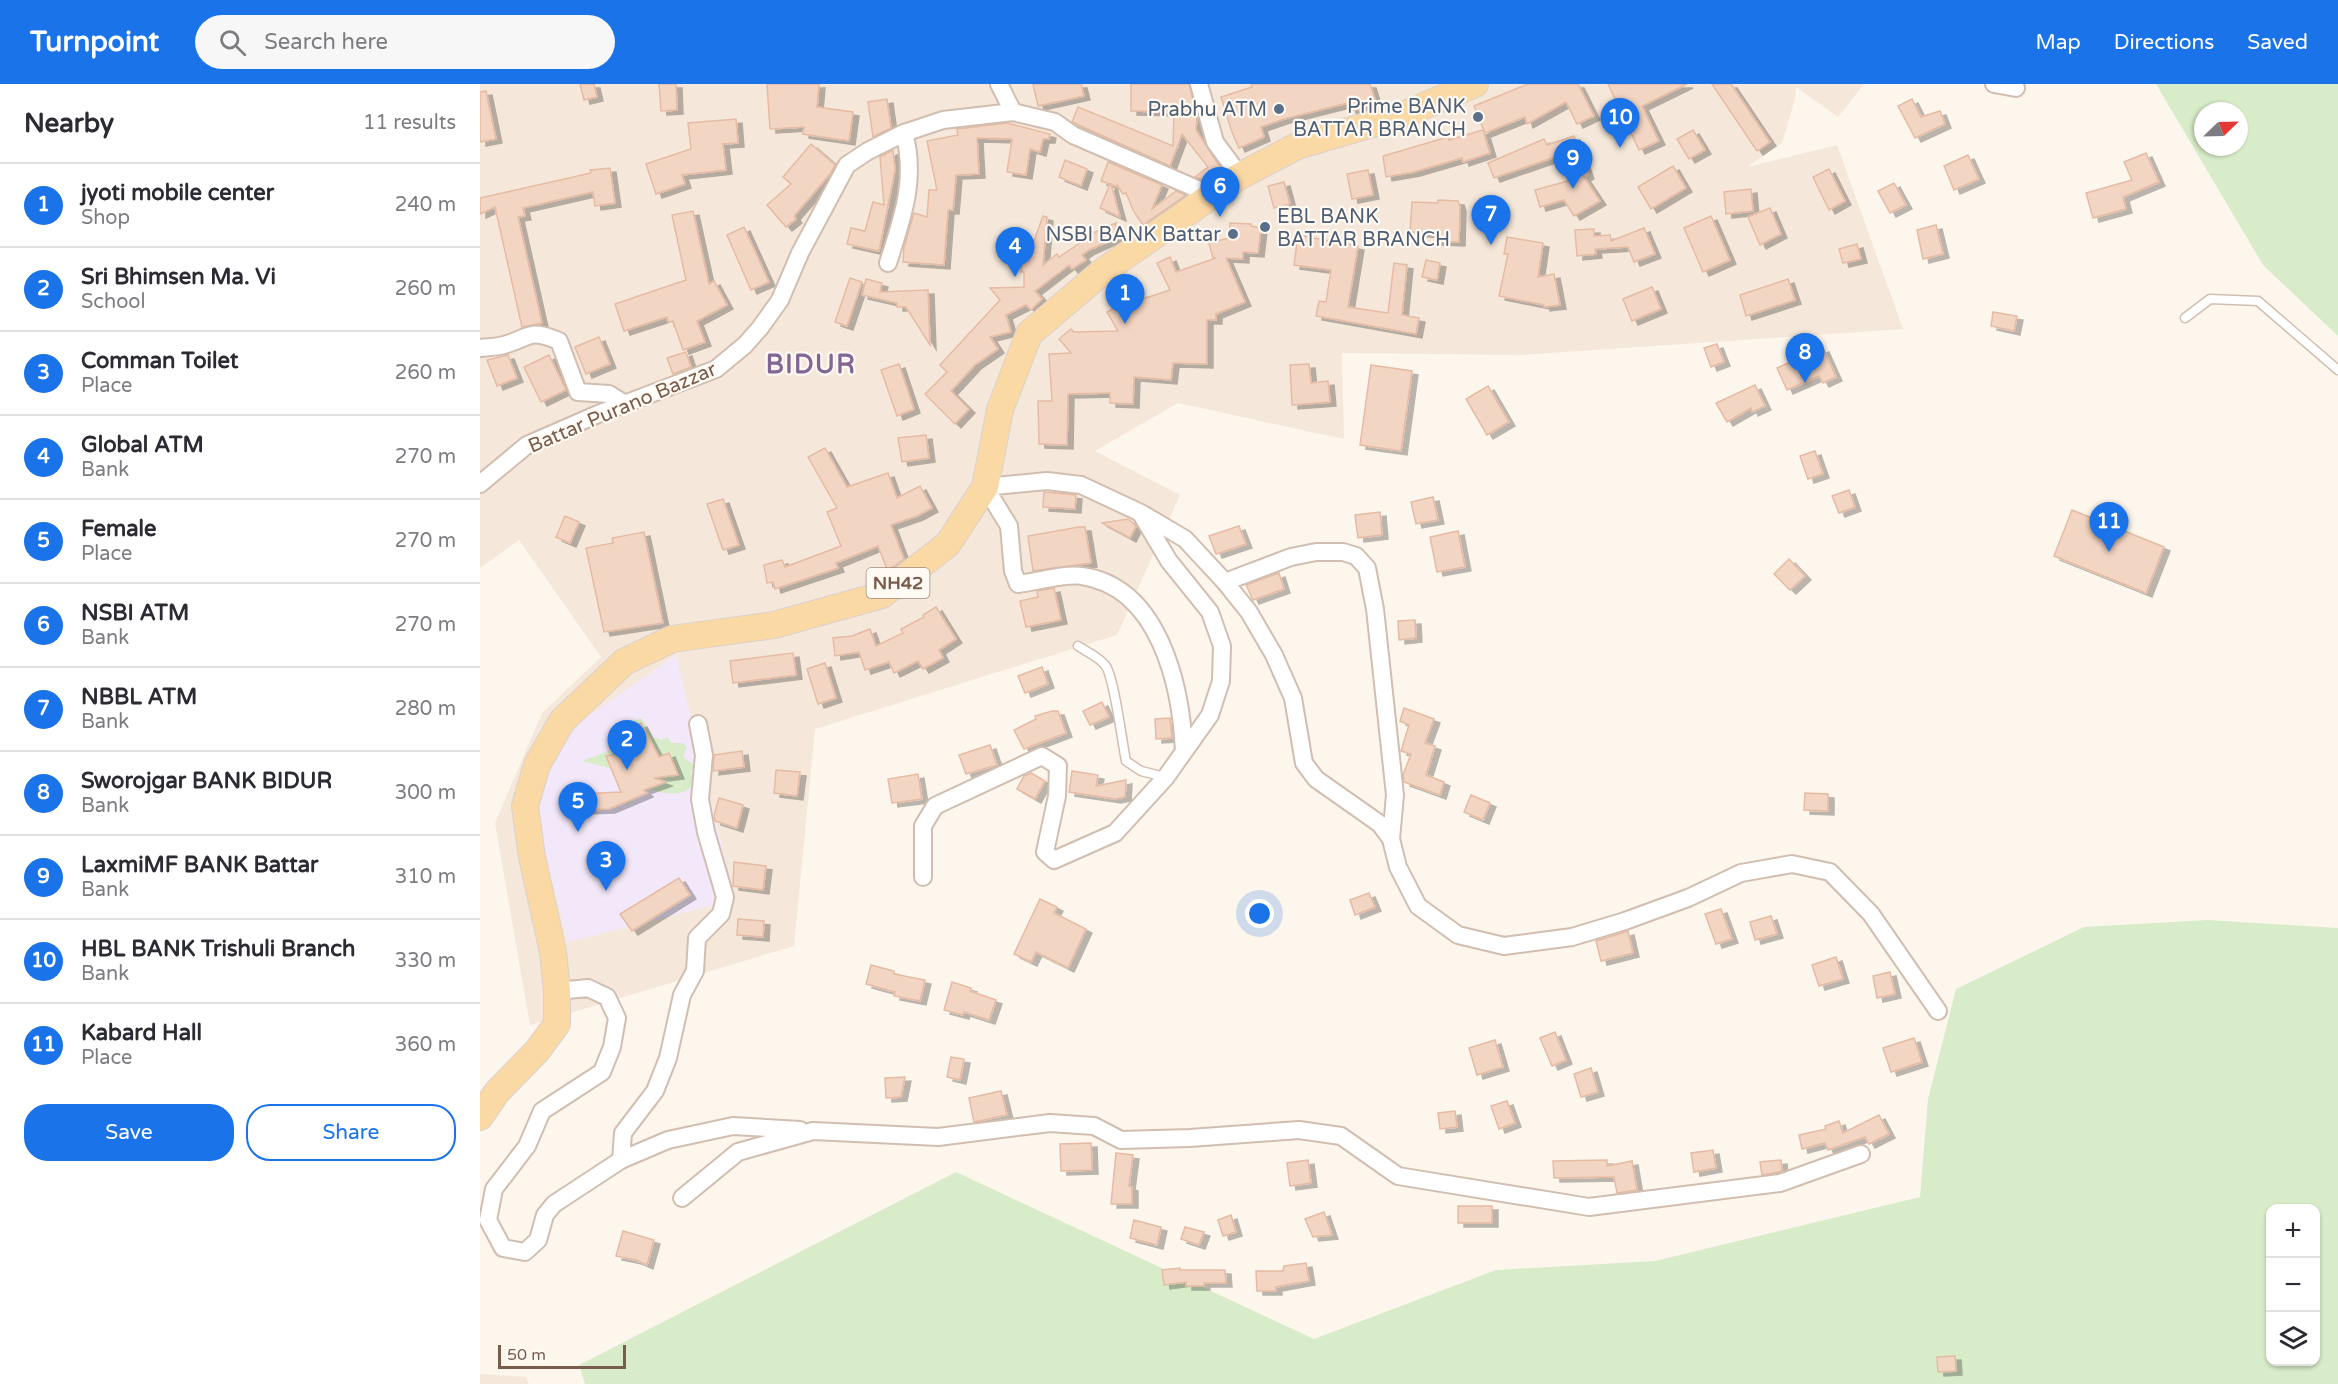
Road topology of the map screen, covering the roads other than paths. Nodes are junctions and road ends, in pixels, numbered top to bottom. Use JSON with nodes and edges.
{"nodes":[{"id":1,"x":999,"y":84,"type":"edge"},
{"id":2,"x":1199,"y":84,"type":"edge"},
{"id":3,"x":1475,"y":84,"type":"edge"},
{"id":4,"x":1994,"y":84,"type":"edge"},
{"id":5,"x":2016,"y":88,"type":"dead end"},
{"id":6,"x":1013,"y":112,"type":"junction"},
{"id":7,"x":903,"y":133,"type":"junction"},
{"id":8,"x":1240,"y":176,"type":"junction"},
{"id":9,"x":1211,"y":195,"type":"junction"},
{"id":10,"x":888,"y":263,"type":"dead end"},
{"id":11,"x":2185,"y":318,"type":"dead end"},
{"id":12,"x":480,"y":348,"type":"edge"},
{"id":13,"x":2338,"y":370,"type":"edge"},
{"id":14,"x":625,"y":404,"type":"junction"},
{"id":15,"x":480,"y":484,"type":"edge"},
{"id":16,"x":985,"y":487,"type":"junction"},
{"id":17,"x":1141,"y":513,"type":"junction"},
{"id":18,"x":1225,"y":582,"type":"junction"},
{"id":19,"x":1078,"y":646,"type":"dead end"},
{"id":20,"x":698,"y":724,"type":"dead end"},
{"id":21,"x":1184,"y":751,"type":"junction"},
{"id":22,"x":1166,"y":777,"type":"junction"},
{"id":23,"x":1391,"y":839,"type":"junction"},
{"id":24,"x":923,"y":877,"type":"dead end"},
{"id":25,"x":557,"y":991,"type":"junction"},
{"id":26,"x":1938,"y":1011,"type":"dead end"},
{"id":27,"x":480,"y":1117,"type":"edge"},
{"id":28,"x":813,"y":1131,"type":"junction"},
{"id":29,"x":1861,"y":1154,"type":"dead end"},
{"id":30,"x":621,"y":1160,"type":"junction"},
{"id":31,"x":682,"y":1198,"type":"dead end"}],
"edges":[{"from":1,"to":6,"type":"street"},
{"from":2,"to":8,"type":"street"},
{"from":3,"to":8,"type":"main road","number":"NH42"},
{"from":4,"to":5,"type":"street"},
{"from":6,"to":7,"type":"street","name":"Battar Purano Bazzar"},
{"from":6,"to":9,"type":"street","name":"Battar Purano Bazzar"},
{"from":7,"to":10,"type":"street"},
{"from":7,"to":14,"type":"street","name":"Battar Purano Bazzar"},
{"from":8,"to":9,"type":"main road","number":"NH42"},
{"from":9,"to":16,"type":"main road","number":"NH42"},
{"from":11,"to":13,"type":"lane"},
{"from":12,"to":14,"type":"street"},
{"from":14,"to":15,"type":"street","name":"Battar Purano Bazzar"},
{"from":16,"to":17,"type":"street"},
{"from":16,"to":21,"type":"street"},
{"from":16,"to":25,"type":"main road","number":"NH42"},
{"from":17,"to":18,"type":"street"},
{"from":17,"to":21,"type":"street"},
{"from":18,"to":23,"type":"street"},
{"from":18,"to":23,"type":"street"},
{"from":19,"to":22,"type":"lane"},
{"from":20,"to":30,"type":"street"},
{"from":21,"to":22,"type":"street"},
{"from":22,"to":24,"type":"street"},
{"from":23,"to":26,"type":"street"},
{"from":25,"to":27,"type":"main road","number":"NH42"},
{"from":25,"to":30,"type":"street"},
{"from":28,"to":29,"type":"street"},
{"from":28,"to":30,"type":"street"},
{"from":28,"to":31,"type":"street"}]}
